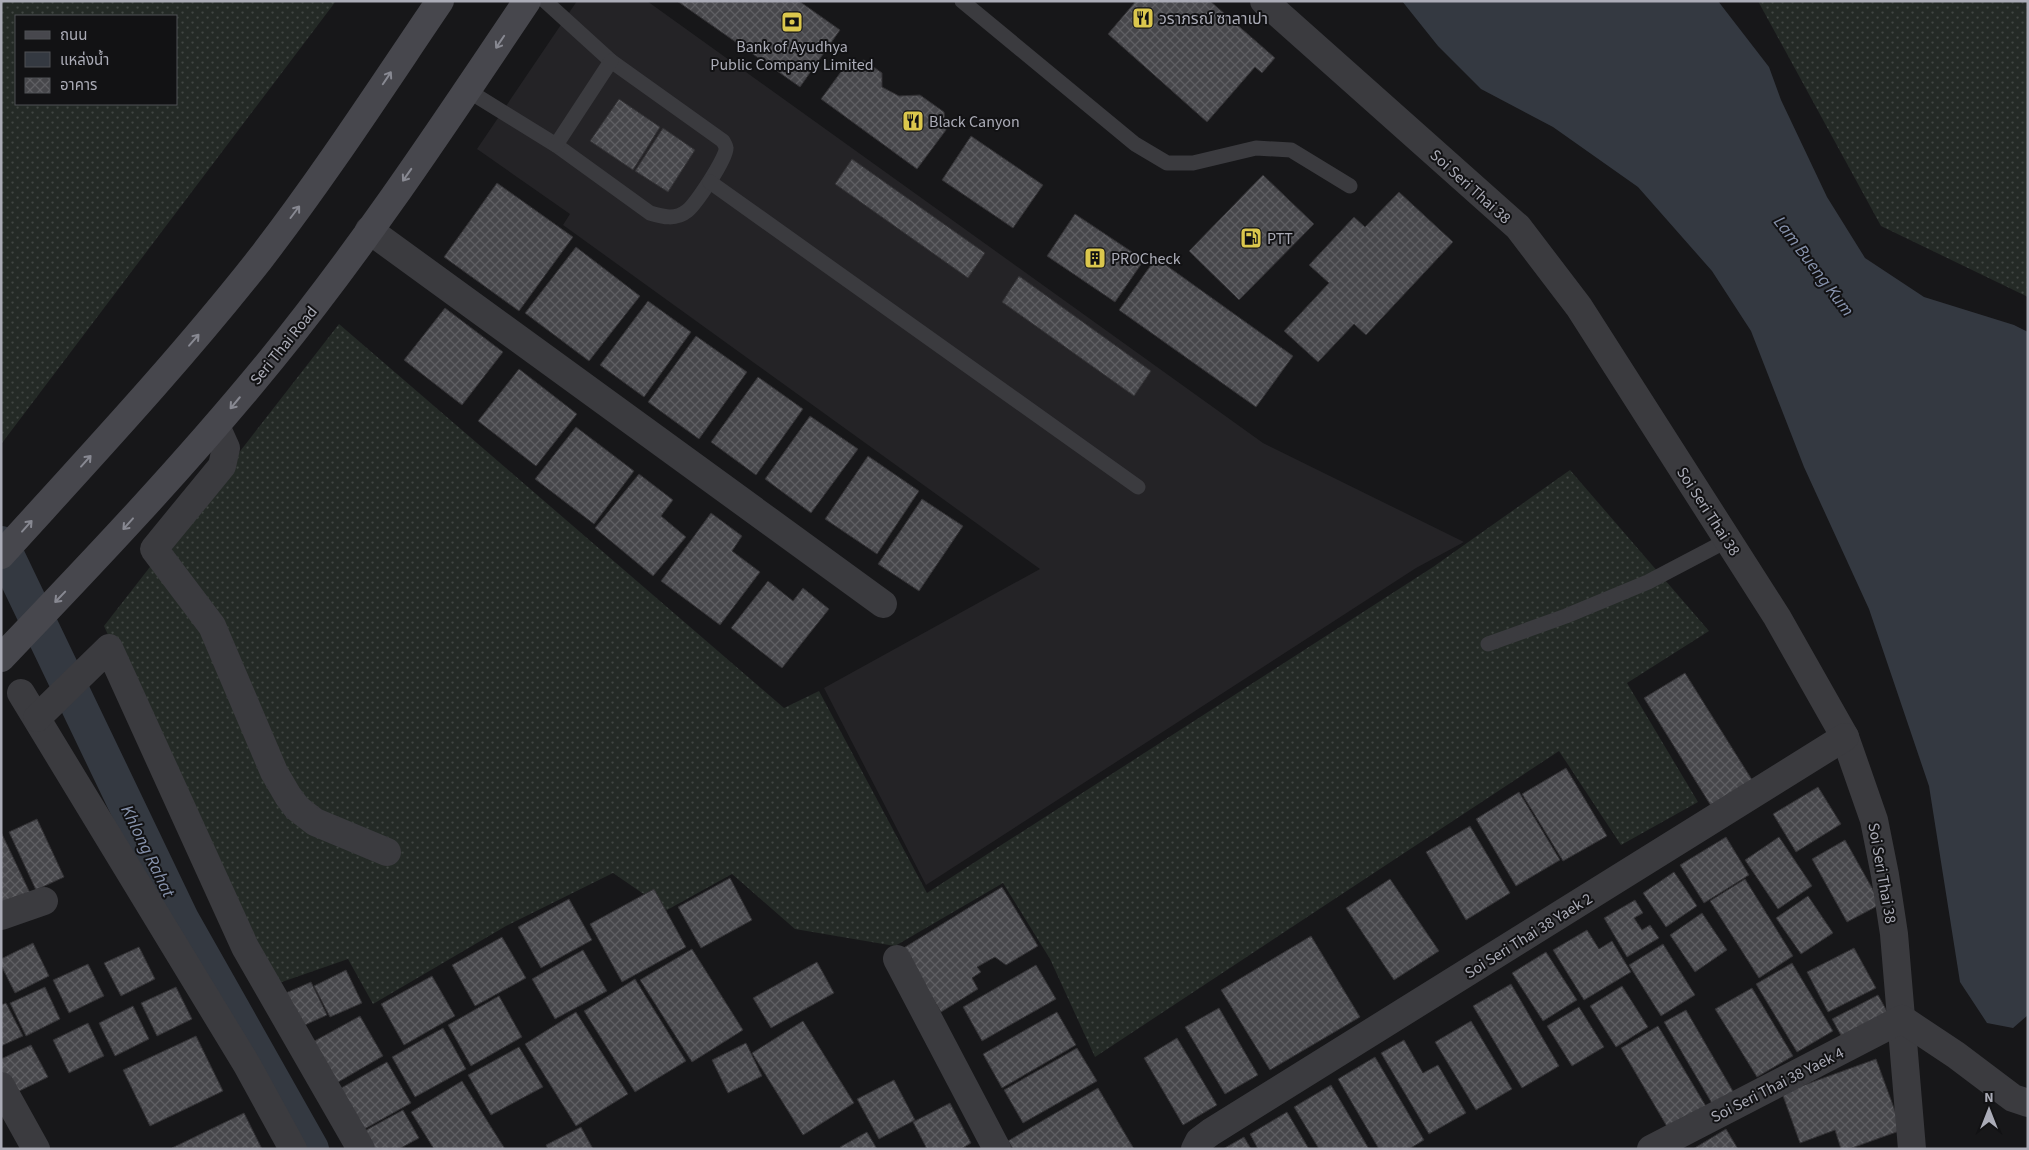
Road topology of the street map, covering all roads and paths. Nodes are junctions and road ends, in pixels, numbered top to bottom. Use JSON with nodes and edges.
{"nodes":[{"id":1,"x":440,"y":1,"type":"edge"},
{"id":2,"x":527,"y":1,"type":"edge"},
{"id":3,"x":545,"y":1,"type":"edge"},
{"id":4,"x":1264,"y":1,"type":"edge"},
{"id":5,"x":967,"y":3,"type":"edge"},
{"id":6,"x":611,"y":61,"type":"junction"},
{"id":7,"x":467,"y":90,"type":"junction"},
{"id":8,"x":556,"y":146,"type":"junction"},
{"id":9,"x":710,"y":182,"type":"junction"},
{"id":10,"x":1350,"y":186,"type":"dead end"},
{"id":11,"x":369,"y":230,"type":"junction"},
{"id":12,"x":216,"y":426,"type":"junction"},
{"id":13,"x":1138,"y":487,"type":"dead end"},
{"id":14,"x":1728,"y":540,"type":"junction"},
{"id":15,"x":1,"y":555,"type":"edge"},
{"id":16,"x":883,"y":604,"type":"dead end"},
{"id":17,"x":1488,"y":644,"type":"dead end"},
{"id":18,"x":1,"y":658,"type":"edge"},
{"id":19,"x":22,"y":693,"type":"dead end"},
{"id":20,"x":40,"y":714,"type":"junction"},
{"id":21,"x":1845,"y":737,"type":"junction"},
{"id":22,"x":387,"y":852,"type":"dead end"},
{"id":23,"x":44,"y":901,"type":"dead end"},
{"id":24,"x":1,"y":916,"type":"edge"},
{"id":25,"x":896,"y":959,"type":"dead end"},
{"id":26,"x":1902,"y":1019,"type":"junction"},
{"id":27,"x":1,"y":1086,"type":"edge"},
{"id":28,"x":2028,"y":1103,"type":"edge"},
{"id":29,"x":1203,"y":1140,"type":"edge"},
{"id":30,"x":36,"y":1149,"type":"edge"},
{"id":31,"x":293,"y":1149,"type":"edge"},
{"id":32,"x":361,"y":1149,"type":"edge"},
{"id":33,"x":997,"y":1149,"type":"edge"},
{"id":34,"x":1652,"y":1149,"type":"edge"},
{"id":35,"x":1912,"y":1149,"type":"edge"}],
"edges":[{"from":15,"to":1,"type":"main road","one_way":true},
{"from":2,"to":7,"type":"main road","name":"Seri Thai Road","one_way":true},
{"from":3,"to":6,"type":"lane"},
{"from":4,"to":14,"type":"street","name":"Soi Seri Thai 38"},
{"from":5,"to":10,"type":"lane"},
{"from":6,"to":8,"type":"lane"},
{"from":6,"to":9,"type":"lane"},
{"from":7,"to":8,"type":"lane"},
{"from":7,"to":11,"type":"main road","name":"Seri Thai Road","one_way":true},
{"from":8,"to":9,"type":"lane"},
{"from":9,"to":13,"type":"lane"},
{"from":11,"to":12,"type":"main road","name":"Seri Thai Road","one_way":true},
{"from":11,"to":16,"type":"street"},
{"from":12,"to":18,"type":"main road","name":"Seri Thai Road","one_way":true},
{"from":12,"to":22,"type":"street"},
{"from":14,"to":17,"type":"lane"},
{"from":14,"to":21,"type":"street","name":"Soi Seri Thai 38"},
{"from":19,"to":20,"type":"street"},
{"from":20,"to":31,"type":"street"},
{"from":20,"to":32,"type":"street"},
{"from":21,"to":26,"type":"street","name":"Soi Seri Thai 38"},
{"from":21,"to":29,"type":"street","name":"Soi Seri Thai 38 Yaek 2"},
{"from":23,"to":24,"type":"street"},
{"from":25,"to":33,"type":"street"},
{"from":26,"to":28,"type":"street"},
{"from":26,"to":34,"type":"street","name":"Soi Seri Thai 38 Yaek 4"},
{"from":26,"to":35,"type":"street","name":"Soi Seri Thai 38"},
{"from":27,"to":30,"type":"street"}]}
